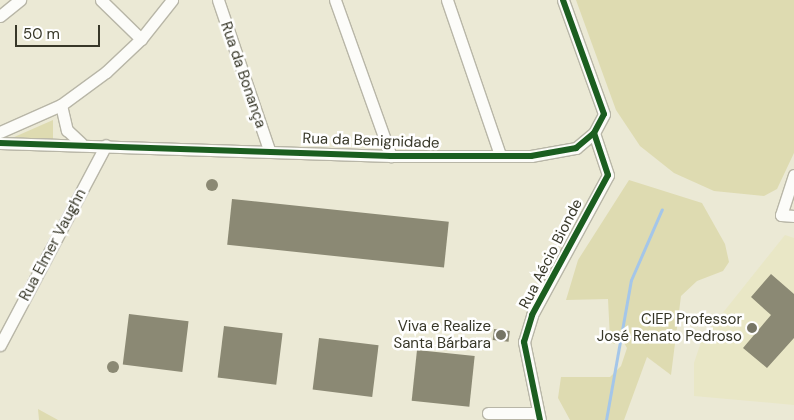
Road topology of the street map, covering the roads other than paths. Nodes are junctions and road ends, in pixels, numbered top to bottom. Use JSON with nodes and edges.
{"nodes":[{"id":1,"x":20,"y":0,"type":"edge"},
{"id":2,"x":101,"y":0,"type":"edge"},
{"id":3,"x":172,"y":0,"type":"edge"},
{"id":4,"x":218,"y":0,"type":"edge"},
{"id":5,"x":335,"y":0,"type":"edge"},
{"id":6,"x":447,"y":0,"type":"edge"},
{"id":7,"x":563,"y":0,"type":"edge"},
{"id":8,"x":0,"y":16,"type":"edge"},
{"id":9,"x":142,"y":39,"type":"junction"},
{"id":10,"x":61,"y":105,"type":"junction"},
{"id":11,"x":0,"y":132,"type":"edge"},
{"id":12,"x":594,"y":133,"type":"junction"},
{"id":13,"x":0,"y":143,"type":"edge"},
{"id":14,"x":80,"y":144,"type":"junction"},
{"id":15,"x":106,"y":145,"type":"junction"},
{"id":16,"x":269,"y":150,"type":"junction"},
{"id":17,"x":500,"y":155,"type":"junction"},
{"id":18,"x":391,"y":156,"type":"junction"},
{"id":19,"x":794,"y":175,"type":"edge"},
{"id":20,"x":794,"y":216,"type":"edge"},
{"id":21,"x":0,"y":345,"type":"edge"},
{"id":22,"x":488,"y":413,"type":"dead end"},
{"id":23,"x":539,"y":417,"type":"edge"}],
"edges":[{"from":1,"to":8,"type":"street"},
{"from":2,"to":9,"type":"street"},
{"from":3,"to":9,"type":"street"},
{"from":4,"to":16,"type":"street","name":"Rua da Bonança"},
{"from":5,"to":18,"type":"street"},
{"from":6,"to":17,"type":"street"},
{"from":7,"to":12,"type":"street"},
{"from":9,"to":10,"type":"street"},
{"from":10,"to":11,"type":"street"},
{"from":10,"to":14,"type":"street"},
{"from":12,"to":17,"type":"street","name":"Rua da Benignidade"},
{"from":12,"to":23,"type":"street","name":"Rua Aécio Bionde"},
{"from":13,"to":14,"type":"street","name":"Rua da Benignidade"},
{"from":14,"to":15,"type":"street","name":"Rua da Benignidade"},
{"from":15,"to":16,"type":"street","name":"Rua da Benignidade"},
{"from":15,"to":21,"type":"street","name":"Rua Elmer Vaughn"},
{"from":16,"to":18,"type":"street","name":"Rua da Benignidade"},
{"from":17,"to":18,"type":"street","name":"Rua da Benignidade"},
{"from":19,"to":20,"type":"street"},
{"from":22,"to":23,"type":"street"}]}
